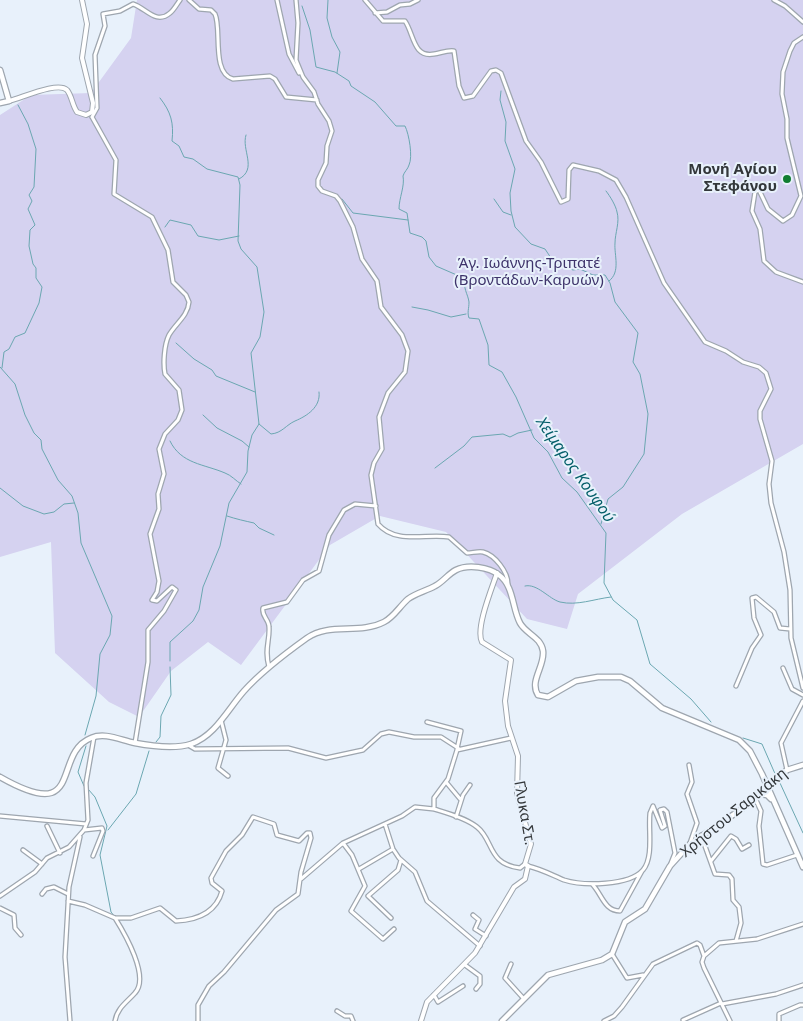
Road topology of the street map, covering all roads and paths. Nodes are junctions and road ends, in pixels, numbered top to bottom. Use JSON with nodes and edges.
{"nodes":[{"id":1,"x":82,"y":0,"type":"edge"},
{"id":2,"x":180,"y":0,"type":"edge"},
{"id":3,"x":189,"y":0,"type":"edge"},
{"id":4,"x":277,"y":0,"type":"edge"},
{"id":5,"x":296,"y":0,"type":"edge"},
{"id":6,"x":365,"y":0,"type":"edge"},
{"id":7,"x":418,"y":0,"type":"edge"},
{"id":8,"x":774,"y":0,"type":"edge"},
{"id":9,"x":375,"y":13,"type":"junction"},
{"id":10,"x":803,"y":22,"type":"edge"},
{"id":11,"x":803,"y":37,"type":"edge"},
{"id":12,"x":0,"y":70,"type":"edge"},
{"id":13,"x":303,"y":77,"type":"junction"},
{"id":14,"x":317,"y":100,"type":"junction"},
{"id":15,"x":9,"y":101,"type":"junction"},
{"id":16,"x":0,"y":103,"type":"edge"},
{"id":17,"x":91,"y":116,"type":"junction"},
{"id":18,"x":803,"y":282,"type":"edge"},
{"id":19,"x":376,"y":506,"type":"junction"},
{"id":20,"x":496,"y":573,"type":"junction"},
{"id":21,"x":508,"y":586,"type":"junction"},
{"id":22,"x":790,"y":629,"type":"junction"},
{"id":23,"x":783,"y":668,"type":"dead end"},
{"id":24,"x":269,"y":669,"type":"junction"},
{"id":25,"x":736,"y":686,"type":"dead end"},
{"id":26,"x":803,"y":688,"type":"edge"},
{"id":27,"x":803,"y":695,"type":"edge"},
{"id":28,"x":803,"y":701,"type":"edge"},
{"id":29,"x":220,"y":720,"type":"junction"},
{"id":30,"x":428,"y":722,"type":"dead end"},
{"id":31,"x":94,"y":737,"type":"junction"},
{"id":32,"x":511,"y":738,"type":"junction"},
{"id":33,"x":135,"y":743,"type":"junction"},
{"id":34,"x":188,"y":745,"type":"junction"},
{"id":35,"x":224,"y":748,"type":"junction"},
{"id":36,"x":458,"y":749,"type":"junction"},
{"id":37,"x":754,"y":759,"type":"junction"},
{"id":38,"x":689,"y":765,"type":"dead end"},
{"id":39,"x":803,"y":765,"type":"edge"},
{"id":40,"x":787,"y":770,"type":"junction"},
{"id":41,"x":762,"y":774,"type":"junction"},
{"id":42,"x":228,"y":776,"type":"dead end"},
{"id":43,"x":0,"y":777,"type":"edge"},
{"id":44,"x":775,"y":780,"type":"junction"},
{"id":45,"x":446,"y":782,"type":"junction"},
{"id":46,"x":470,"y":785,"type":"dead end"},
{"id":47,"x":766,"y":788,"type":"junction"},
{"id":48,"x":757,"y":796,"type":"junction"},
{"id":49,"x":771,"y":799,"type":"junction"},
{"id":50,"x":462,"y":800,"type":"junction"},
{"id":51,"x":434,"y":809,"type":"junction"},
{"id":52,"x":779,"y":811,"type":"junction"},
{"id":53,"x":0,"y":816,"type":"edge"},
{"id":54,"x":456,"y":817,"type":"junction"},
{"id":55,"x":86,"y":824,"type":"junction"},
{"id":56,"x":385,"y":824,"type":"junction"},
{"id":57,"x":47,"y":826,"type":"dead end"},
{"id":58,"x":84,"y":830,"type":"junction"},
{"id":59,"x":81,"y":834,"type":"junction"},
{"id":60,"x":701,"y":835,"type":"junction"},
{"id":61,"x":343,"y":843,"type":"junction"},
{"id":62,"x":690,"y":844,"type":"junction"},
{"id":63,"x":749,"y":845,"type":"dead end"},
{"id":64,"x":393,"y":849,"type":"junction"},
{"id":65,"x":23,"y":850,"type":"dead end"},
{"id":66,"x":60,"y":853,"type":"junction"},
{"id":67,"x":797,"y":854,"type":"junction"},
{"id":68,"x":93,"y":856,"type":"dead end"},
{"id":69,"x":401,"y":860,"type":"junction"},
{"id":70,"x":711,"y":862,"type":"junction"},
{"id":71,"x":42,"y":864,"type":"junction"},
{"id":72,"x":527,"y":865,"type":"junction"},
{"id":73,"x":670,"y":866,"type":"junction"},
{"id":74,"x":803,"y":867,"type":"edge"},
{"id":75,"x":359,"y":869,"type":"junction"},
{"id":76,"x":643,"y":870,"type":"junction"},
{"id":77,"x":301,"y":879,"type":"junction"},
{"id":78,"x":591,"y":883,"type":"junction"},
{"id":79,"x":42,"y":894,"type":"dead end"},
{"id":80,"x":68,"y":894,"type":"junction"},
{"id":81,"x":0,"y":896,"type":"edge"},
{"id":82,"x":68,"y":901,"type":"junction"},
{"id":83,"x":0,"y":908,"type":"edge"},
{"id":84,"x":473,"y":915,"type":"dead end"},
{"id":85,"x":116,"y":917,"type":"junction"},
{"id":86,"x":392,"y":918,"type":"dead end"},
{"id":87,"x":803,"y":924,"type":"edge"},
{"id":88,"x":394,"y":930,"type":"dead end"},
{"id":89,"x":21,"y":935,"type":"dead end"},
{"id":90,"x":486,"y":936,"type":"junction"},
{"id":91,"x":736,"y":941,"type":"junction"},
{"id":92,"x":480,"y":946,"type":"junction"},
{"id":93,"x":612,"y":954,"type":"junction"},
{"id":94,"x":704,"y":956,"type":"junction"},
{"id":95,"x":510,"y":964,"type":"dead end"},
{"id":96,"x":465,"y":965,"type":"junction"},
{"id":97,"x":644,"y":975,"type":"junction"},
{"id":98,"x":803,"y":985,"type":"edge"},
{"id":99,"x":463,"y":986,"type":"dead end"},
{"id":100,"x":476,"y":989,"type":"dead end"},
{"id":101,"x":434,"y":995,"type":"junction"},
{"id":102,"x":525,"y":999,"type":"junction"},
{"id":103,"x":722,"y":1003,"type":"junction"},
{"id":104,"x":803,"y":1006,"type":"edge"},
{"id":105,"x":337,"y":1011,"type":"dead end"},
{"id":106,"x":683,"y":1020,"type":"edge"},
{"id":107,"x":70,"y":1021,"type":"edge"},
{"id":108,"x":115,"y":1021,"type":"edge"},
{"id":109,"x":198,"y":1021,"type":"edge"},
{"id":110,"x":353,"y":1021,"type":"edge"},
{"id":111,"x":421,"y":1021,"type":"edge"},
{"id":112,"x":502,"y":1021,"type":"edge"},
{"id":113,"x":604,"y":1021,"type":"edge"},
{"id":114,"x":730,"y":1021,"type":"edge"},
{"id":115,"x":779,"y":1021,"type":"edge"}],
"edges":[{"from":1,"to":17,"type":"street"},
{"from":2,"to":17,"type":"street"},
{"from":3,"to":14,"type":"street"},
{"from":4,"to":13,"type":"street"},
{"from":5,"to":13,"type":"street"},
{"from":6,"to":9,"type":"street"},
{"from":7,"to":9,"type":"street"},
{"from":8,"to":10,"type":"street"},
{"from":9,"to":22,"type":"street"},
{"from":11,"to":18,"type":"street"},
{"from":12,"to":15,"type":"main road"},
{"from":13,"to":14,"type":"street"},
{"from":14,"to":19,"type":"street"},
{"from":15,"to":16,"type":"main road"},
{"from":15,"to":17,"type":"street"},
{"from":17,"to":33,"type":"street"},
{"from":19,"to":21,"type":"street"},
{"from":19,"to":24,"type":"street"},
{"from":20,"to":21,"type":"main road"},
{"from":20,"to":24,"type":"main road"},
{"from":20,"to":32,"type":"street","name":"Γλυκα Στ."},
{"from":21,"to":37,"type":"main road"},
{"from":22,"to":25,"type":"street"},
{"from":22,"to":26,"type":"street"},
{"from":23,"to":27,"type":"street"},
{"from":24,"to":29,"type":"main road"},
{"from":28,"to":40,"type":"street"},
{"from":29,"to":34,"type":"main road"},
{"from":29,"to":35,"type":"street"},
{"from":30,"to":36,"type":"street"},
{"from":31,"to":33,"type":"main road"},
{"from":31,"to":43,"type":"main road"},
{"from":31,"to":55,"type":"street"},
{"from":32,"to":36,"type":"street"},
{"from":32,"to":72,"type":"street","name":"Γλυκα Στ."},
{"from":33,"to":34,"type":"main road"},
{"from":34,"to":35,"type":"street"},
{"from":35,"to":36,"type":"street"},
{"from":35,"to":42,"type":"street"},
{"from":36,"to":45,"type":"street"},
{"from":37,"to":41,"type":"main road"},
{"from":37,"to":47,"type":"main road"},
{"from":38,"to":62,"type":"street"},
{"from":39,"to":40,"type":"main road","name":"Χρήστου Σαρικάκη"},
{"from":40,"to":44,"type":"main road","name":"Χρήστου Σαρικάκη"},
{"from":41,"to":44,"type":"main road"},
{"from":41,"to":47,"type":"main road"},
{"from":44,"to":47,"type":"main road","name":"Χρήστου Σαρικάκη"},
{"from":45,"to":50,"type":"street"},
{"from":45,"to":51,"type":"street"},
{"from":46,"to":50,"type":"street"},
{"from":47,"to":48,"type":"main road","name":"Χρήστου Σαρικάκη"},
{"from":47,"to":49,"type":"main road"},
{"from":47,"to":52,"type":"main road"},
{"from":48,"to":49,"type":"main road"},
{"from":48,"to":60,"type":"main road","name":"Χρήστου Σαρικάκη"},
{"from":48,"to":67,"type":"street"},
{"from":49,"to":52,"type":"main road"},
{"from":50,"to":54,"type":"street"},
{"from":51,"to":54,"type":"street"},
{"from":51,"to":56,"type":"street"},
{"from":52,"to":67,"type":"main road"},
{"from":53,"to":55,"type":"street"},
{"from":54,"to":72,"type":"street"},
{"from":55,"to":58,"type":"street"},
{"from":56,"to":61,"type":"street"},
{"from":56,"to":64,"type":"street"},
{"from":57,"to":66,"type":"street"},
{"from":58,"to":59,"type":"street"},
{"from":58,"to":68,"type":"street"},
{"from":59,"to":66,"type":"street"},
{"from":59,"to":80,"type":"street"},
{"from":60,"to":62,"type":"main road","name":"Χρήστου Σαρικάκη"},
{"from":60,"to":70,"type":"street"},
{"from":61,"to":75,"type":"street"},
{"from":61,"to":77,"type":"street"},
{"from":62,"to":73,"type":"main road","name":"Χρήστου Σαρικάκη"},
{"from":63,"to":70,"type":"street"},
{"from":64,"to":69,"type":"street"},
{"from":64,"to":75,"type":"street"},
{"from":65,"to":71,"type":"street"},
{"from":66,"to":71,"type":"street"},
{"from":67,"to":74,"type":"main road"},
{"from":69,"to":86,"type":"street"},
{"from":69,"to":92,"type":"street"},
{"from":70,"to":91,"type":"street"},
{"from":71,"to":81,"type":"street"},
{"from":72,"to":78,"type":"street"},
{"from":72,"to":90,"type":"street","name":"Γλυκα Στ."},
{"from":73,"to":76,"type":"street"},
{"from":73,"to":93,"type":"main road","name":"Χρήστου Σαρικάκη"},
{"from":75,"to":88,"type":"street"},
{"from":76,"to":78,"type":"street"},
{"from":76,"to":78,"type":"street"},
{"from":77,"to":85,"type":"street"},
{"from":77,"to":109,"type":"street"},
{"from":79,"to":80,"type":"street"},
{"from":80,"to":82,"type":"street"},
{"from":82,"to":85,"type":"street"},
{"from":82,"to":107,"type":"street"},
{"from":83,"to":89,"type":"street"},
{"from":84,"to":90,"type":"street"},
{"from":85,"to":108,"type":"street"},
{"from":87,"to":91,"type":"street"},
{"from":90,"to":92,"type":"street","name":"Γλυκα Στ."},
{"from":91,"to":94,"type":"street"},
{"from":92,"to":96,"type":"street","name":"Γλυκα Στ."},
{"from":93,"to":97,"type":"street"},
{"from":93,"to":102,"type":"main road"},
{"from":94,"to":97,"type":"street"},
{"from":94,"to":103,"type":"street"},
{"from":95,"to":102,"type":"street"},
{"from":96,"to":100,"type":"street"},
{"from":96,"to":101,"type":"street","name":"Γλυκα Στ."},
{"from":97,"to":113,"type":"street"},
{"from":98,"to":103,"type":"street"},
{"from":99,"to":101,"type":"street"},
{"from":101,"to":111,"type":"street","name":"Γλυκα Στ."},
{"from":102,"to":112,"type":"main road"},
{"from":103,"to":106,"type":"street"},
{"from":103,"to":114,"type":"street"},
{"from":104,"to":115,"type":"street"},
{"from":105,"to":110,"type":"street"}]}
